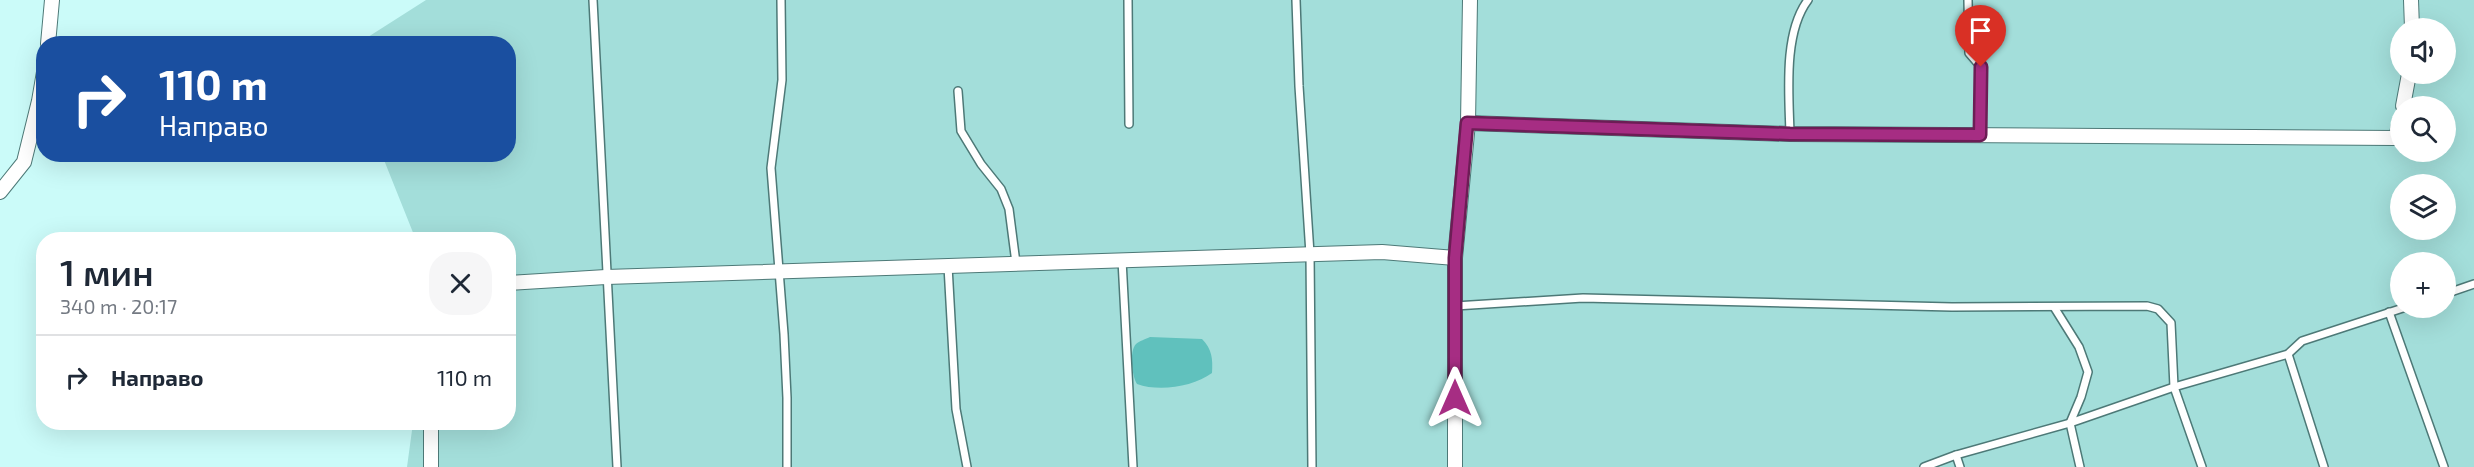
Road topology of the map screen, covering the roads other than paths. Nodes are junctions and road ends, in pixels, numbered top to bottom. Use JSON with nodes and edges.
{"nodes":[{"id":1,"x":52,"y":0,"type":"edge"},
{"id":2,"x":593,"y":0,"type":"edge"},
{"id":3,"x":781,"y":0,"type":"edge"},
{"id":4,"x":1128,"y":0,"type":"edge"},
{"id":5,"x":1296,"y":0,"type":"edge"},
{"id":6,"x":1470,"y":0,"type":"edge"},
{"id":7,"x":1808,"y":0,"type":"edge"},
{"id":8,"x":1968,"y":0,"type":"edge"},
{"id":9,"x":2411,"y":0,"type":"edge"},
{"id":10,"x":2412,"y":18,"type":"edge"},
{"id":11,"x":49,"y":36,"type":"edge"},
{"id":12,"x":958,"y":91,"type":"dead end"},
{"id":13,"x":36,"y":113,"type":"edge"},
{"id":14,"x":1467,"y":123,"type":"junction"},
{"id":15,"x":1129,"y":124,"type":"dead end"},
{"id":16,"x":1790,"y":134,"type":"junction"},
{"id":17,"x":1980,"y":135,"type":"junction"},
{"id":18,"x":2390,"y":138,"type":"edge"},
{"id":19,"x":0,"y":192,"type":"edge"},
{"id":20,"x":1310,"y":254,"type":"junction"},
{"id":21,"x":1455,"y":258,"type":"junction"},
{"id":22,"x":1122,"y":260,"type":"junction"},
{"id":23,"x":1016,"y":264,"type":"junction"},
{"id":24,"x":948,"y":266,"type":"junction"},
{"id":25,"x":778,"y":272,"type":"junction"},
{"id":26,"x":606,"y":277,"type":"junction"},
{"id":27,"x":516,"y":283,"type":"edge"},
{"id":28,"x":2474,"y":284,"type":"edge"},
{"id":29,"x":2456,"y":290,"type":"edge"},
{"id":30,"x":1455,"y":306,"type":"junction"},
{"id":31,"x":2054,"y":307,"type":"junction"},
{"id":32,"x":2389,"y":312,"type":"joint"},
{"id":33,"x":2288,"y":354,"type":"junction"},
{"id":34,"x":2174,"y":387,"type":"junction"},
{"id":35,"x":2070,"y":423,"type":"junction"},
{"id":36,"x":431,"y":430,"type":"edge"},
{"id":37,"x":1956,"y":455,"type":"junction"},
{"id":38,"x":430,"y":467,"type":"edge"},
{"id":39,"x":617,"y":467,"type":"edge"},
{"id":40,"x":787,"y":467,"type":"edge"},
{"id":41,"x":967,"y":467,"type":"edge"},
{"id":42,"x":1134,"y":467,"type":"edge"},
{"id":43,"x":1312,"y":467,"type":"edge"},
{"id":44,"x":1455,"y":467,"type":"edge"},
{"id":45,"x":1924,"y":467,"type":"edge"},
{"id":46,"x":1960,"y":467,"type":"edge"},
{"id":47,"x":2080,"y":467,"type":"edge"},
{"id":48,"x":2202,"y":467,"type":"edge"},
{"id":49,"x":2324,"y":467,"type":"edge"},
{"id":50,"x":2444,"y":467,"type":"edge"}],
"edges":[{"from":1,"to":11,"type":"street"},
{"from":2,"to":26,"type":"lane"},
{"from":3,"to":25,"type":"lane"},
{"from":4,"to":15,"type":"lane"},
{"from":5,"to":20,"type":"lane"},
{"from":6,"to":14,"type":"street"},
{"from":7,"to":16,"type":"lane"},
{"from":8,"to":17,"type":"lane"},
{"from":9,"to":10,"type":"street"},
{"from":12,"to":23,"type":"lane"},
{"from":13,"to":19,"type":"street"},
{"from":14,"to":16,"type":"street"},
{"from":14,"to":21,"type":"street"},
{"from":16,"to":17,"type":"street"},
{"from":17,"to":18,"type":"street"},
{"from":20,"to":21,"type":"street"},
{"from":20,"to":22,"type":"street"},
{"from":20,"to":43,"type":"lane"},
{"from":21,"to":30,"type":"street"},
{"from":22,"to":23,"type":"street"},
{"from":22,"to":42,"type":"lane"},
{"from":23,"to":24,"type":"street"},
{"from":24,"to":25,"type":"street"},
{"from":24,"to":41,"type":"lane"},
{"from":25,"to":26,"type":"street"},
{"from":25,"to":40,"type":"lane"},
{"from":26,"to":27,"type":"street"},
{"from":26,"to":39,"type":"lane"},
{"from":28,"to":29,"type":"lane"},
{"from":30,"to":31,"type":"lane"},
{"from":30,"to":44,"type":"street"},
{"from":31,"to":34,"type":"lane"},
{"from":31,"to":35,"type":"lane"},
{"from":32,"to":33,"type":"lane"},
{"from":32,"to":50,"type":"lane"},
{"from":33,"to":34,"type":"lane"},
{"from":33,"to":49,"type":"lane"},
{"from":34,"to":35,"type":"lane"},
{"from":34,"to":48,"type":"lane"},
{"from":35,"to":37,"type":"lane"},
{"from":35,"to":47,"type":"lane"},
{"from":36,"to":38,"type":"street"},
{"from":37,"to":45,"type":"lane"},
{"from":37,"to":46,"type":"lane"}]}
